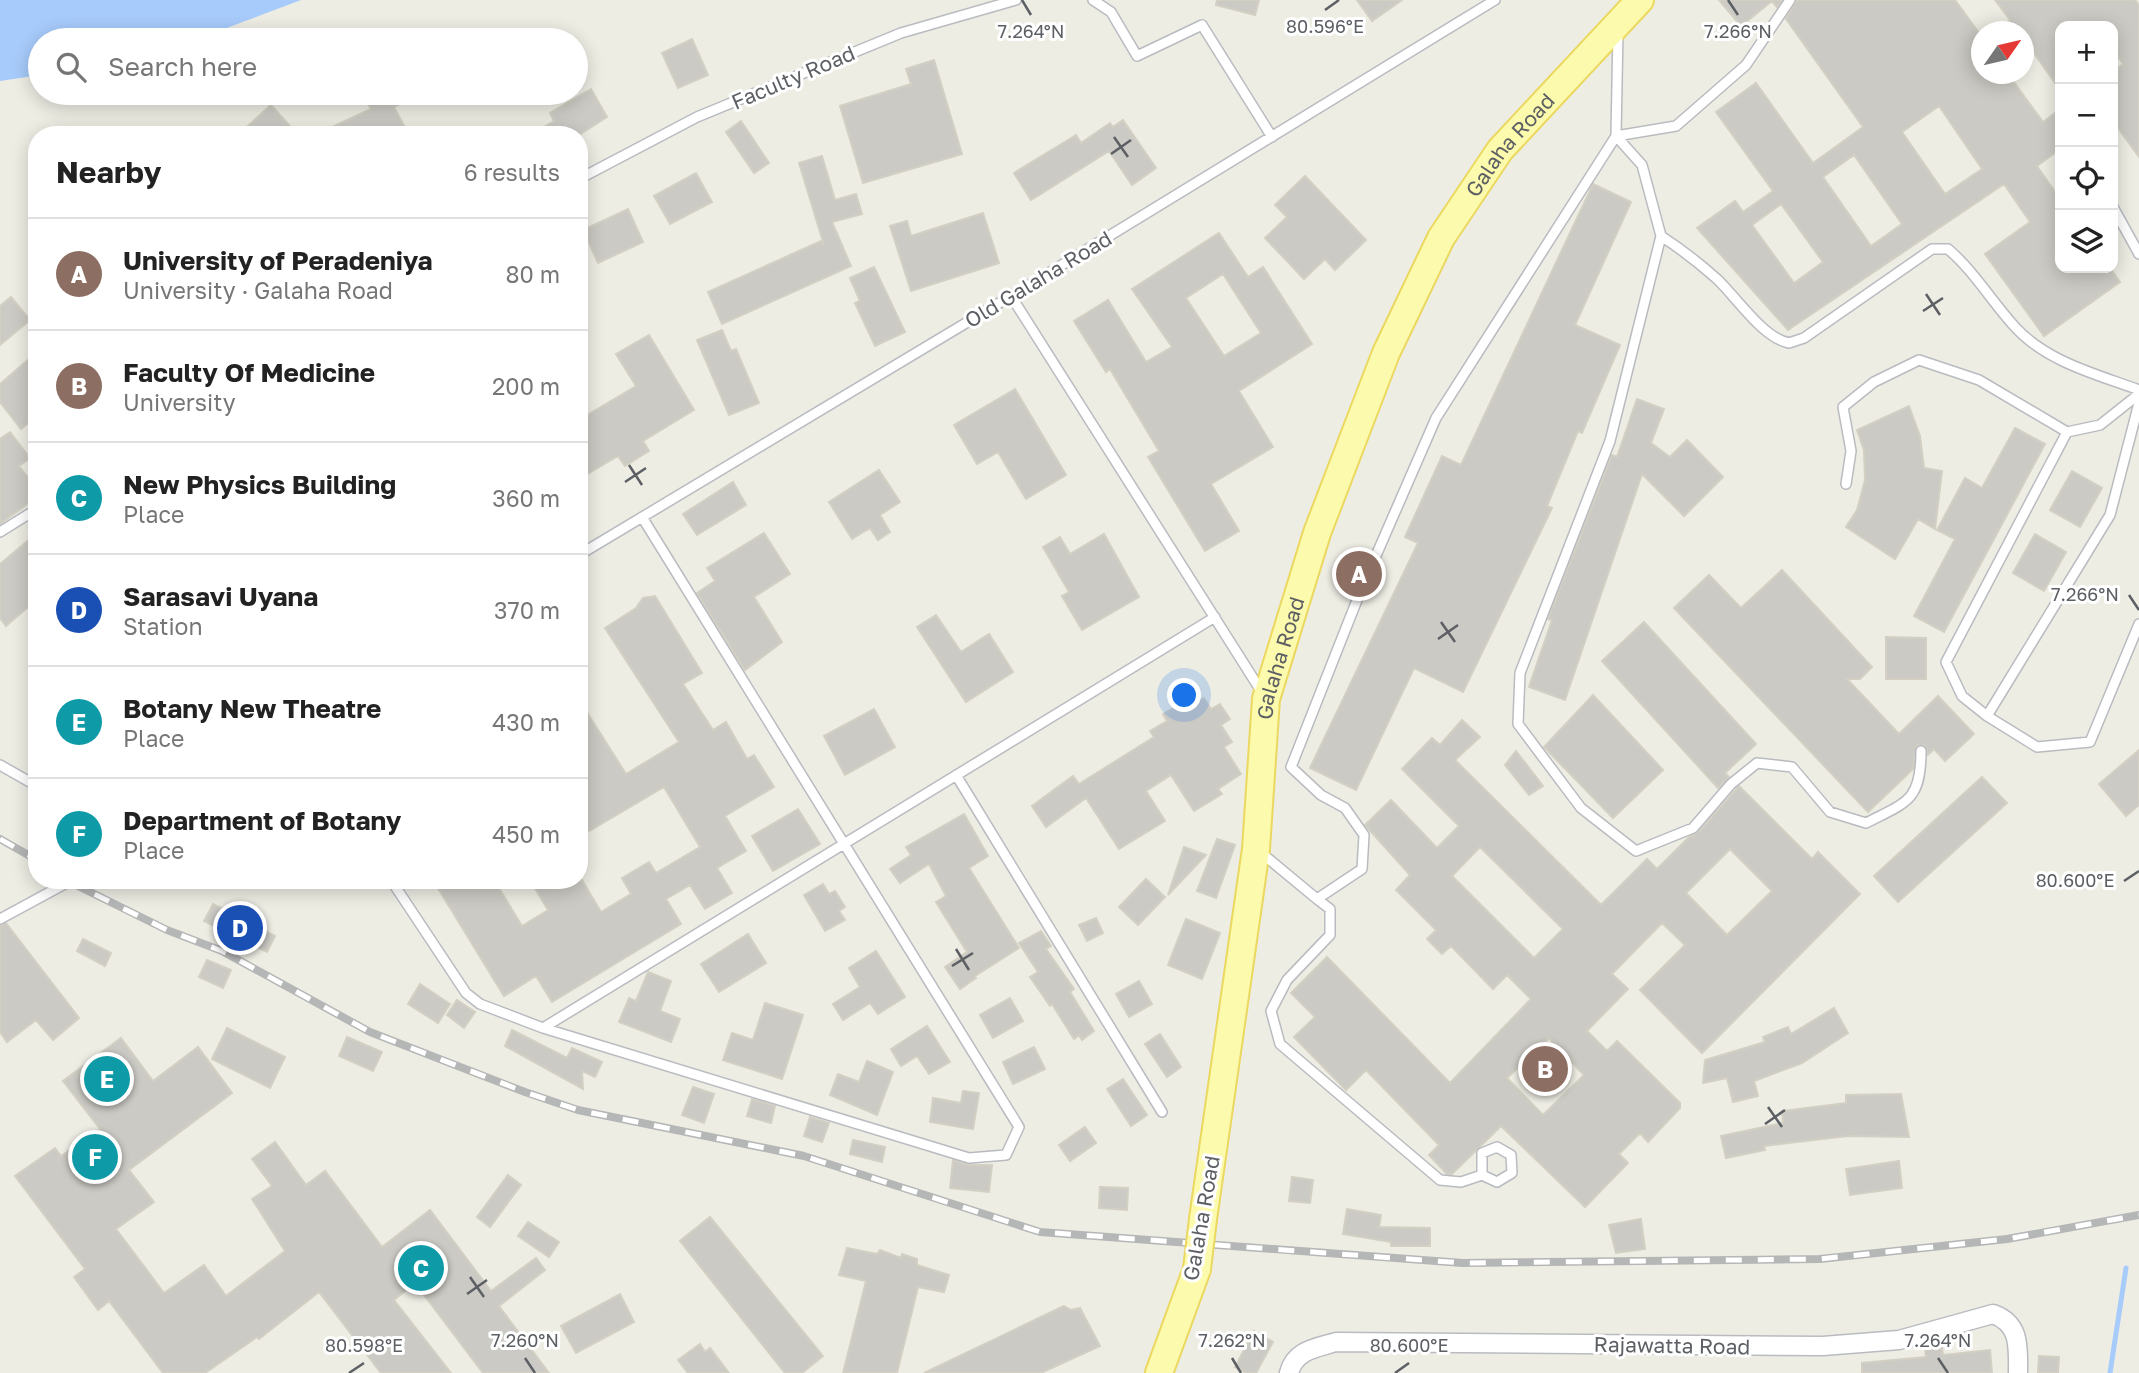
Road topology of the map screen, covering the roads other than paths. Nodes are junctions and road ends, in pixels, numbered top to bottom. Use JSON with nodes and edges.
{"nodes":[{"id":1,"x":1016,"y":0,"type":"edge"},
{"id":2,"x":1093,"y":0,"type":"edge"},
{"id":3,"x":1495,"y":0,"type":"edge"},
{"id":4,"x":1629,"y":0,"type":"edge"},
{"id":5,"x":1640,"y":0,"type":"edge"},
{"id":6,"x":1790,"y":0,"type":"edge"},
{"id":7,"x":1618,"y":26,"type":"junction"},
{"id":8,"x":1616,"y":136,"type":"junction"},
{"id":9,"x":1272,"y":137,"type":"junction"},
{"id":10,"x":588,"y":174,"type":"edge"},
{"id":11,"x":2115,"y":210,"type":"edge"},
{"id":12,"x":1661,"y":236,"type":"junction"},
{"id":13,"x":2139,"y":254,"type":"edge"},
{"id":14,"x":1011,"y":296,"type":"junction"},
{"id":15,"x":2139,"y":392,"type":"edge"},
{"id":16,"x":2139,"y":403,"type":"edge"},
{"id":17,"x":2067,"y":432,"type":"junction"},
{"id":18,"x":1846,"y":484,"type":"dead end"},
{"id":19,"x":28,"y":515,"type":"edge"},
{"id":20,"x":642,"y":517,"type":"junction"},
{"id":21,"x":0,"y":532,"type":"edge"},
{"id":22,"x":588,"y":550,"type":"edge"},
{"id":23,"x":1215,"y":617,"type":"junction"},
{"id":24,"x":2139,"y":624,"type":"edge"},
{"id":25,"x":1266,"y":699,"type":"junction"},
{"id":26,"x":1987,"y":716,"type":"junction"},
{"id":27,"x":1921,"y":751,"type":"dead end"},
{"id":28,"x":0,"y":765,"type":"edge"},
{"id":29,"x":956,"y":775,"type":"junction"},
{"id":30,"x":28,"y":781,"type":"edge"},
{"id":31,"x":842,"y":845,"type":"junction"},
{"id":32,"x":1256,"y":849,"type":"junction"},
{"id":33,"x":55,"y":889,"type":"edge"},
{"id":34,"x":397,"y":889,"type":"edge"},
{"id":35,"x":1317,"y":899,"type":"junction"},
{"id":36,"x":0,"y":919,"type":"edge"},
{"id":37,"x":543,"y":1028,"type":"junction"},
{"id":38,"x":1162,"y":1112,"type":"dead end"},
{"id":39,"x":1482,"y":1175,"type":"dead end"},
{"id":40,"x":1159,"y":1373,"type":"edge"},
{"id":41,"x":1289,"y":1373,"type":"edge"},
{"id":42,"x":2018,"y":1373,"type":"edge"}],
"edges":[{"from":1,"to":10,"type":"lane","name":"Faculty Road"},
{"from":2,"to":9,"type":"lane"},
{"from":3,"to":9,"type":"lane","name":"Old Galaha Road"},
{"from":4,"to":7,"type":"main road","name":"Galaha Road"},
{"from":5,"to":7,"type":"main road","name":"Galaha Road"},
{"from":6,"to":8,"type":"lane"},
{"from":7,"to":8,"type":"lane"},
{"from":7,"to":25,"type":"main road","name":"Galaha Road"},
{"from":8,"to":12,"type":"lane"},
{"from":8,"to":35,"type":"lane"},
{"from":9,"to":14,"type":"lane","name":"Old Galaha Road"},
{"from":11,"to":13,"type":"lane"},
{"from":12,"to":15,"type":"lane"},
{"from":12,"to":27,"type":"lane"},
{"from":14,"to":20,"type":"lane","name":"Old Galaha Road"},
{"from":14,"to":23,"type":"lane"},
{"from":15,"to":17,"type":"lane"},
{"from":16,"to":26,"type":"lane"},
{"from":17,"to":18,"type":"lane"},
{"from":17,"to":26,"type":"lane"},
{"from":19,"to":21,"type":"lane"},
{"from":20,"to":22,"type":"lane","name":"Old Galaha Road"},
{"from":20,"to":31,"type":"lane"},
{"from":23,"to":25,"type":"lane"},
{"from":23,"to":29,"type":"lane"},
{"from":24,"to":26,"type":"lane"},
{"from":25,"to":32,"type":"main road","name":"Galaha Road"},
{"from":28,"to":30,"type":"lane"},
{"from":29,"to":31,"type":"lane"},
{"from":29,"to":38,"type":"lane"},
{"from":31,"to":37,"type":"lane"},
{"from":31,"to":37,"type":"lane"},
{"from":32,"to":35,"type":"lane"},
{"from":32,"to":40,"type":"main road","name":"Galaha Road","bridge":true},
{"from":33,"to":36,"type":"lane"},
{"from":34,"to":37,"type":"lane"},
{"from":35,"to":39,"type":"lane"},
{"from":41,"to":42,"type":"street","name":"Rajawatta Road"}]}
